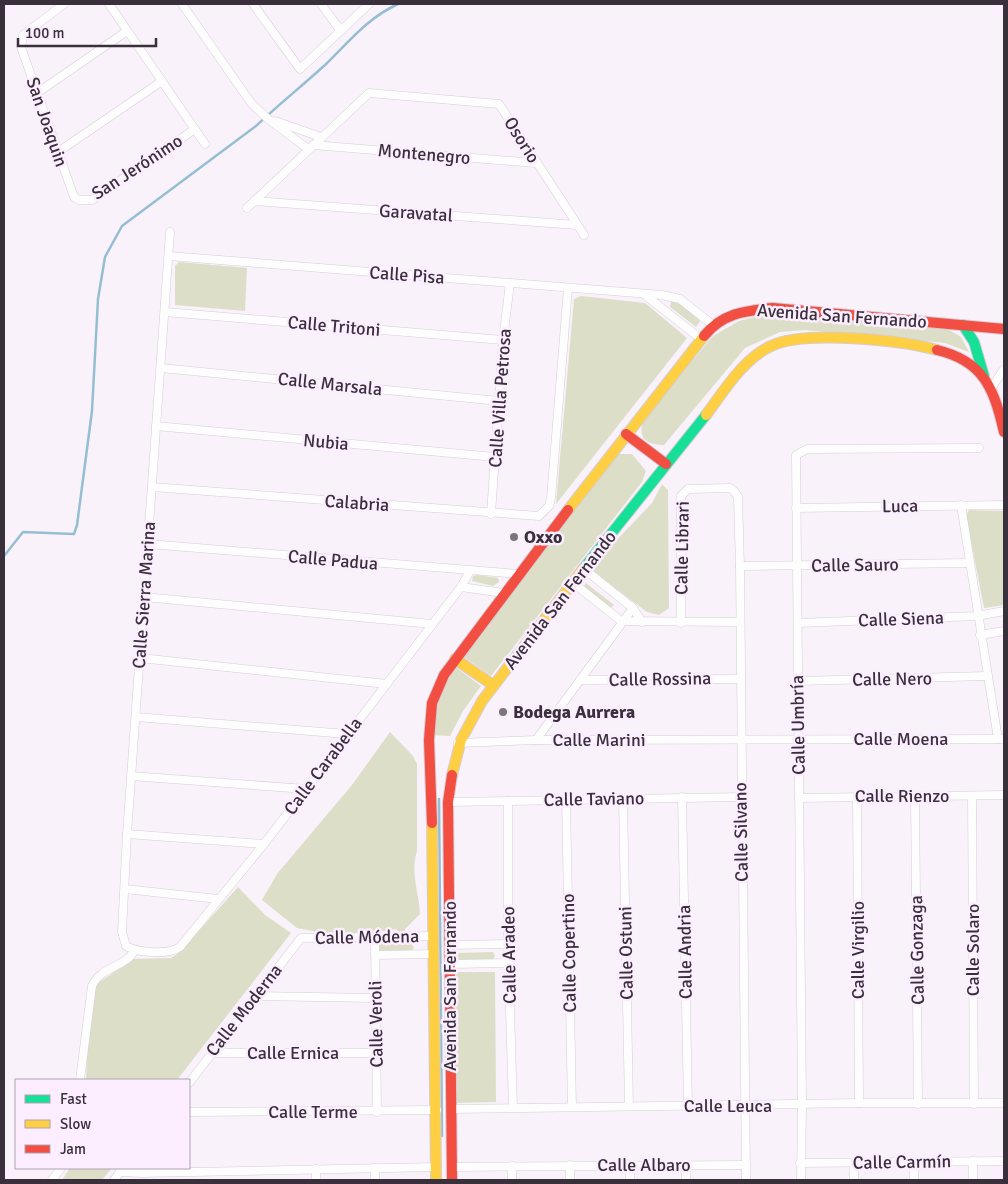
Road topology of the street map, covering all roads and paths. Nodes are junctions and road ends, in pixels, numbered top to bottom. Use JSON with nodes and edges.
{"nodes":[{"id":1,"x":64,"y":4,"type":"edge"},
{"id":2,"x":109,"y":4,"type":"edge"},
{"id":3,"x":182,"y":4,"type":"edge"},
{"id":4,"x":253,"y":4,"type":"edge"},
{"id":5,"x":321,"y":4,"type":"edge"},
{"id":6,"x":369,"y":4,"type":"edge"},
{"id":7,"x":127,"y":31,"type":"junction"},
{"id":8,"x":341,"y":31,"type":"junction"},
{"id":9,"x":162,"y":81,"type":"junction"},
{"id":10,"x":37,"y":93,"type":"junction"},
{"id":11,"x":268,"y":119,"type":"junction"},
{"id":12,"x":195,"y":129,"type":"junction"},
{"id":13,"x":321,"y":137,"type":"junction"},
{"id":14,"x":205,"y":144,"type":"dead end"},
{"id":15,"x":311,"y":147,"type":"junction"},
{"id":16,"x":58,"y":152,"type":"junction"},
{"id":17,"x":536,"y":163,"type":"junction"},
{"id":18,"x":79,"y":200,"type":"joint"},
{"id":19,"x":254,"y":201,"type":"junction"},
{"id":20,"x":247,"y":208,"type":"dead end"},
{"id":21,"x":577,"y":225,"type":"junction"},
{"id":22,"x":170,"y":232,"type":"dead end"},
{"id":23,"x":584,"y":234,"type":"dead end"},
{"id":24,"x":168,"y":256,"type":"junction"},
{"id":25,"x":510,"y":283,"type":"junction"},
{"id":26,"x":568,"y":288,"type":"junction"},
{"id":27,"x":645,"y":295,"type":"junction"},
{"id":28,"x":165,"y":312,"type":"junction"},
{"id":29,"x":963,"y":325,"type":"junction"},
{"id":30,"x":713,"y":326,"type":"junction"},
{"id":31,"x":1004,"y":329,"type":"edge"},
{"id":32,"x":701,"y":339,"type":"junction"},
{"id":33,"x":503,"y":340,"type":"junction"},
{"id":34,"x":160,"y":368,"type":"junction"},
{"id":35,"x":1004,"y":370,"type":"edge"},
{"id":36,"x":984,"y":377,"type":"junction"},
{"id":37,"x":992,"y":387,"type":"junction"},
{"id":38,"x":499,"y":401,"type":"junction"},
{"id":39,"x":156,"y":426,"type":"junction"},
{"id":40,"x":1004,"y":432,"type":"edge"},
{"id":41,"x":626,"y":434,"type":"junction"},
{"id":42,"x":979,"y":448,"type":"dead end"},
{"id":43,"x":495,"y":457,"type":"junction"},
{"id":44,"x":666,"y":464,"type":"junction"},
{"id":45,"x":152,"y":487,"type":"junction"},
{"id":46,"x":730,"y":488,"type":"joint"},
{"id":47,"x":961,"y":505,"type":"junction"},
{"id":48,"x":1004,"y":505,"type":"edge"},
{"id":49,"x":796,"y":508,"type":"junction"},
{"id":50,"x":491,"y":514,"type":"junction"},
{"id":51,"x":148,"y":544,"type":"junction"},
{"id":52,"x":969,"y":563,"type":"junction"},
{"id":53,"x":740,"y":566,"type":"junction"},
{"id":54,"x":797,"y":567,"type":"junction"},
{"id":55,"x":584,"y":569,"type":"junction"},
{"id":56,"x":470,"y":571,"type":"junction"},
{"id":57,"x":518,"y":574,"type":"junction"},
{"id":58,"x":572,"y":582,"type":"junction"},
{"id":59,"x":461,"y":587,"type":"junction"},
{"id":60,"x":504,"y":593,"type":"junction"},
{"id":61,"x":144,"y":597,"type":"junction"},
{"id":62,"x":632,"y":608,"type":"junction"},
{"id":63,"x":1004,"y":611,"type":"edge"},
{"id":64,"x":977,"y":616,"type":"junction"},
{"id":65,"x":621,"y":621,"type":"junction"},
{"id":66,"x":642,"y":622,"type":"junction"},
{"id":67,"x":739,"y":622,"type":"junction"},
{"id":68,"x":681,"y":623,"type":"junction"},
{"id":69,"x":798,"y":623,"type":"junction"},
{"id":70,"x":432,"y":624,"type":"junction"},
{"id":71,"x":1004,"y":631,"type":"edge"},
{"id":72,"x":980,"y":635,"type":"junction"},
{"id":73,"x":140,"y":658,"type":"junction"},
{"id":74,"x":455,"y":659,"type":"junction"},
{"id":75,"x":987,"y":676,"type":"junction"},
{"id":76,"x":739,"y":679,"type":"junction"},
{"id":77,"x":580,"y":680,"type":"junction"},
{"id":78,"x":798,"y":681,"type":"junction"},
{"id":79,"x":387,"y":684,"type":"junction"},
{"id":80,"x":493,"y":685,"type":"junction"},
{"id":81,"x":136,"y":717,"type":"junction"},
{"id":82,"x":347,"y":734,"type":"junction"},
{"id":83,"x":740,"y":739,"type":"junction"},
{"id":84,"x":797,"y":739,"type":"junction"},
{"id":85,"x":1001,"y":739,"type":"edge"},
{"id":86,"x":536,"y":740,"type":"junction"},
{"id":87,"x":458,"y":743,"type":"junction"},
{"id":88,"x":131,"y":776,"type":"junction"},
{"id":89,"x":306,"y":789,"type":"junction"},
{"id":90,"x":1004,"y":795,"type":"edge"},
{"id":91,"x":856,"y":796,"type":"junction"},
{"id":92,"x":915,"y":796,"type":"junction"},
{"id":93,"x":972,"y":796,"type":"junction"},
{"id":94,"x":741,"y":797,"type":"junction"},
{"id":95,"x":682,"y":798,"type":"junction"},
{"id":96,"x":799,"y":798,"type":"junction"},
{"id":97,"x":623,"y":799,"type":"junction"},
{"id":98,"x":566,"y":800,"type":"junction"},
{"id":99,"x":508,"y":801,"type":"junction"},
{"id":100,"x":448,"y":802,"type":"junction"},
{"id":101,"x":127,"y":834,"type":"junction"},
{"id":102,"x":264,"y":844,"type":"junction"},
{"id":103,"x":125,"y":889,"type":"junction"},
{"id":104,"x":218,"y":899,"type":"junction"},
{"id":105,"x":434,"y":936,"type":"junction"},
{"id":106,"x":374,"y":937,"type":"junction"},
{"id":107,"x":300,"y":938,"type":"joint"},
{"id":108,"x":508,"y":944,"type":"junction"},
{"id":109,"x":450,"y":945,"type":"junction"},
{"id":110,"x":135,"y":950,"type":"junction"},
{"id":111,"x":434,"y":954,"type":"junction"},
{"id":112,"x":375,"y":955,"type":"junction"},
{"id":113,"x":508,"y":963,"type":"junction"},
{"id":114,"x":451,"y":964,"type":"junction"},
{"id":115,"x":255,"y":996,"type":"junction"},
{"id":116,"x":375,"y":998,"type":"junction"},
{"id":117,"x":210,"y":1053,"type":"junction"},
{"id":118,"x":376,"y":1053,"type":"junction"},
{"id":119,"x":80,"y":1079,"type":"edge"},
{"id":120,"x":190,"y":1082,"type":"edge"},
{"id":121,"x":859,"y":1103,"type":"junction"},
{"id":122,"x":1004,"y":1103,"type":"edge"},
{"id":123,"x":918,"y":1104,"type":"junction"},
{"id":124,"x":974,"y":1104,"type":"junction"},
{"id":125,"x":802,"y":1105,"type":"junction"},
{"id":126,"x":629,"y":1106,"type":"junction"},
{"id":127,"x":688,"y":1106,"type":"junction"},
{"id":128,"x":744,"y":1106,"type":"junction"},
{"id":129,"x":572,"y":1107,"type":"junction"},
{"id":130,"x":513,"y":1108,"type":"junction"},
{"id":131,"x":451,"y":1109,"type":"junction"},
{"id":132,"x":437,"y":1110,"type":"junction"},
{"id":133,"x":190,"y":1112,"type":"edge"},
{"id":134,"x":377,"y":1112,"type":"junction"},
{"id":135,"x":436,"y":1139,"type":"junction"},
{"id":136,"x":451,"y":1139,"type":"junction"},
{"id":137,"x":973,"y":1161,"type":"junction"},
{"id":138,"x":1004,"y":1161,"type":"edge"},
{"id":139,"x":914,"y":1162,"type":"junction"},
{"id":140,"x":854,"y":1163,"type":"junction"},
{"id":141,"x":800,"y":1164,"type":"junction"},
{"id":142,"x":570,"y":1165,"type":"junction"},
{"id":143,"x":630,"y":1165,"type":"junction"},
{"id":144,"x":746,"y":1165,"type":"junction"},
{"id":145,"x":512,"y":1166,"type":"junction"},
{"id":146,"x":686,"y":1166,"type":"junction"},
{"id":147,"x":436,"y":1167,"type":"junction"},
{"id":148,"x":452,"y":1167,"type":"junction"},
{"id":149,"x":375,"y":1168,"type":"junction"},
{"id":150,"x":60,"y":1169,"type":"edge"},
{"id":151,"x":122,"y":1170,"type":"edge"},
{"id":152,"x":316,"y":1170,"type":"junction"},
{"id":153,"x":259,"y":1171,"type":"junction"},
{"id":154,"x":200,"y":1176,"type":"edge"},
{"id":155,"x":142,"y":1177,"type":"edge"},
{"id":156,"x":52,"y":1180,"type":"edge"},
{"id":157,"x":114,"y":1180,"type":"edge"},
{"id":158,"x":259,"y":1180,"type":"edge"},
{"id":159,"x":316,"y":1180,"type":"edge"},
{"id":160,"x":375,"y":1180,"type":"edge"},
{"id":161,"x":436,"y":1180,"type":"edge"},
{"id":162,"x":452,"y":1180,"type":"edge"},
{"id":163,"x":512,"y":1180,"type":"edge"},
{"id":164,"x":570,"y":1180,"type":"edge"},
{"id":165,"x":630,"y":1180,"type":"edge"},
{"id":166,"x":686,"y":1180,"type":"edge"},
{"id":167,"x":746,"y":1180,"type":"edge"},
{"id":168,"x":801,"y":1180,"type":"edge"},
{"id":169,"x":854,"y":1180,"type":"edge"},
{"id":170,"x":914,"y":1180,"type":"edge"},
{"id":171,"x":973,"y":1180,"type":"edge"}],
"edges":[{"from":1,"to":10,"type":"street","name":"San Joaquin"},
{"from":2,"to":7,"type":"street"},
{"from":3,"to":11,"type":"street"},
{"from":4,"to":8,"type":"street"},
{"from":5,"to":8,"type":"street"},
{"from":6,"to":8,"type":"street"},
{"from":7,"to":9,"type":"street"},
{"from":7,"to":10,"type":"street"},
{"from":9,"to":12,"type":"street"},
{"from":9,"to":16,"type":"street"},
{"from":10,"to":16,"type":"street","name":"San Joaquin"},
{"from":11,"to":13,"type":"street"},
{"from":11,"to":15,"type":"street"},
{"from":12,"to":14,"type":"street"},
{"from":12,"to":18,"type":"street","name":"San Jerónimo"},
{"from":13,"to":15,"type":"street"},
{"from":13,"to":17,"type":"street","name":"Osorio"},
{"from":15,"to":17,"type":"street","name":"Montenegro"},
{"from":15,"to":19,"type":"street"},
{"from":16,"to":18,"type":"street","name":"San Joaquin"},
{"from":17,"to":21,"type":"street","name":"Osorio"},
{"from":19,"to":20,"type":"street"},
{"from":19,"to":21,"type":"street","name":"Garavatal"},
{"from":21,"to":23,"type":"street","name":"Osorio"},
{"from":22,"to":24,"type":"street","name":"Calle Sierra Marina"},
{"from":24,"to":25,"type":"street","name":"Calle Pisa"},
{"from":24,"to":28,"type":"street","name":"Calle Sierra Marina"},
{"from":25,"to":26,"type":"street","name":"Calle Pisa"},
{"from":25,"to":33,"type":"street","name":"Calle Villa Petrosa"},
{"from":26,"to":27,"type":"street","name":"Calle Pisa"},
{"from":26,"to":50,"type":"street","name":"Calabria"},
{"from":27,"to":30,"type":"street","name":"Calle Pisa"},
{"from":27,"to":32,"type":"street"},
{"from":28,"to":33,"type":"street","name":"Calle Tritoni"},
{"from":28,"to":34,"type":"street","name":"Calle Sierra Marina"},
{"from":29,"to":30,"type":"street","name":"Avenida San Fernando"},
{"from":29,"to":31,"type":"street","name":"Avenida San Fernando"},
{"from":29,"to":36,"type":"street"},
{"from":30,"to":32,"type":"street","name":"Avenida San Fernando"},
{"from":32,"to":41,"type":"street","name":"Avenida San Fernando"},
{"from":33,"to":38,"type":"street","name":"Calle Villa Petrosa"},
{"from":34,"to":38,"type":"street","name":"Calle Marsala"},
{"from":34,"to":39,"type":"street","name":"Calle Sierra Marina"},
{"from":35,"to":37,"type":"street"},
{"from":36,"to":37,"type":"street","name":"Avenida San Fernando"},
{"from":36,"to":44,"type":"street","name":"Avenida San Fernando"},
{"from":37,"to":40,"type":"street","name":"Avenida San Fernando"},
{"from":38,"to":43,"type":"street","name":"Calle Villa Petrosa"},
{"from":39,"to":43,"type":"street","name":"Nubia"},
{"from":39,"to":45,"type":"street","name":"Calle Sierra Marina"},
{"from":41,"to":44,"type":"street"},
{"from":41,"to":57,"type":"street","name":"Avenida San Fernando"},
{"from":42,"to":49,"type":"street","name":"Calle Umbría"},
{"from":43,"to":50,"type":"street","name":"Calle Villa Petrosa"},
{"from":44,"to":55,"type":"street","name":"Avenida San Fernando"},
{"from":45,"to":50,"type":"street","name":"Calabria"},
{"from":45,"to":51,"type":"street","name":"Calle Sierra Marina"},
{"from":46,"to":53,"type":"street","name":"Calle Silvano"},
{"from":46,"to":68,"type":"street","name":"Calle Librari"},
{"from":47,"to":48,"type":"street","name":"Luca"},
{"from":47,"to":49,"type":"street","name":"Luca"},
{"from":47,"to":52,"type":"street"},
{"from":49,"to":54,"type":"street","name":"Calle Umbría"},
{"from":51,"to":56,"type":"street","name":"Calle Padua"},
{"from":51,"to":61,"type":"street","name":"Calle Sierra Marina"},
{"from":52,"to":54,"type":"street","name":"Calle Sauro"},
{"from":52,"to":64,"type":"street"},
{"from":53,"to":54,"type":"street","name":"Calle Sauro"},
{"from":53,"to":67,"type":"street","name":"Calle Silvano"},
{"from":54,"to":69,"type":"street","name":"Calle Umbría"},
{"from":55,"to":58,"type":"street","name":"Avenida San Fernando"},
{"from":55,"to":62,"type":"street"},
{"from":56,"to":57,"type":"street","name":"Calle Padua"},
{"from":56,"to":59,"type":"street","name":"Calle Carabella"},
{"from":57,"to":60,"type":"street","name":"Avenida San Fernando"},
{"from":58,"to":65,"type":"street"},
{"from":58,"to":80,"type":"street","name":"Avenida San Fernando"},
{"from":59,"to":60,"type":"street"},
{"from":59,"to":70,"type":"street","name":"Calle Carabella"},
{"from":60,"to":74,"type":"street","name":"Avenida San Fernando"},
{"from":61,"to":70,"type":"street"},
{"from":61,"to":73,"type":"street","name":"Calle Sierra Marina"},
{"from":62,"to":65,"type":"street"},
{"from":62,"to":66,"type":"street"},
{"from":63,"to":64,"type":"street","name":"Calle Siena"},
{"from":64,"to":69,"type":"street","name":"Calle Siena"},
{"from":64,"to":72,"type":"street"},
{"from":65,"to":66,"type":"street"},
{"from":65,"to":77,"type":"street"},
{"from":66,"to":68,"type":"street"},
{"from":67,"to":68,"type":"street"},
{"from":67,"to":76,"type":"street","name":"Calle Silvano"},
{"from":69,"to":78,"type":"street","name":"Calle Umbría"},
{"from":70,"to":79,"type":"street","name":"Calle Carabella"},
{"from":71,"to":72,"type":"street"},
{"from":72,"to":75,"type":"street"},
{"from":73,"to":79,"type":"street"},
{"from":73,"to":81,"type":"street","name":"Calle Sierra Marina"},
{"from":74,"to":80,"type":"street"},
{"from":74,"to":105,"type":"street","name":"Avenida San Fernando"},
{"from":75,"to":78,"type":"street","name":"Calle Nero"},
{"from":75,"to":85,"type":"street"},
{"from":76,"to":77,"type":"street","name":"Calle Rossina"},
{"from":76,"to":83,"type":"street","name":"Calle Silvano"},
{"from":77,"to":86,"type":"street"},
{"from":78,"to":84,"type":"street","name":"Calle Umbría"},
{"from":79,"to":82,"type":"street","name":"Calle Carabella"},
{"from":80,"to":87,"type":"street","name":"Avenida San Fernando"},
{"from":81,"to":82,"type":"street"},
{"from":81,"to":88,"type":"street","name":"Calle Sierra Marina"},
{"from":82,"to":89,"type":"street","name":"Calle Carabella"},
{"from":83,"to":84,"type":"street","name":"Calle Marini"},
{"from":83,"to":86,"type":"street","name":"Calle Marini"},
{"from":83,"to":94,"type":"street","name":"Calle Silvano"},
{"from":84,"to":85,"type":"street","name":"Calle Moena"},
{"from":84,"to":96,"type":"street","name":"Calle Umbría"},
{"from":86,"to":87,"type":"street","name":"Calle Marini"},
{"from":87,"to":100,"type":"street","name":"Avenida San Fernando"},
{"from":88,"to":89,"type":"street"},
{"from":88,"to":101,"type":"street","name":"Calle Sierra Marina"},
{"from":89,"to":102,"type":"street","name":"Calle Carabella"},
{"from":90,"to":93,"type":"street","name":"Calle Rienzo"},
{"from":91,"to":92,"type":"street","name":"Calle Rienzo"},
{"from":91,"to":96,"type":"street","name":"Calle Rienzo"},
{"from":91,"to":121,"type":"street","name":"Calle Virgilio"},
{"from":92,"to":93,"type":"street","name":"Calle Rienzo"},
{"from":92,"to":123,"type":"street","name":"Calle Gonzaga"},
{"from":93,"to":124,"type":"street","name":"Calle Solaro"},
{"from":94,"to":95,"type":"street","name":"Calle Taviano"},
{"from":94,"to":128,"type":"street","name":"Calle Silvano"},
{"from":95,"to":97,"type":"street","name":"Calle Taviano"},
{"from":95,"to":127,"type":"street","name":"Calle Andria"},
{"from":96,"to":125,"type":"street","name":"Calle Umbría"},
{"from":97,"to":98,"type":"street","name":"Calle Taviano"},
{"from":97,"to":126,"type":"street","name":"Calle Ostuni"},
{"from":98,"to":99,"type":"street","name":"Calle Taviano"},
{"from":98,"to":129,"type":"street","name":"Calle Copertino"},
{"from":99,"to":100,"type":"street","name":"Calle Taviano"},
{"from":99,"to":108,"type":"street","name":"Calle Aradeo"},
{"from":100,"to":109,"type":"street","name":"Avenida San Fernando"},
{"from":101,"to":102,"type":"street"},
{"from":101,"to":103,"type":"street","name":"Calle Sierra Marina"},
{"from":102,"to":104,"type":"street","name":"Calle Carabella"},
{"from":103,"to":104,"type":"street"},
{"from":103,"to":110,"type":"street","name":"Calle Sierra Marina"},
{"from":104,"to":110,"type":"street","name":"Calle Carabella"},
{"from":105,"to":106,"type":"street","name":"Calle Módena"},
{"from":105,"to":111,"type":"street","name":"Avenida San Fernando"},
{"from":106,"to":107,"type":"street","name":"Calle Módena"},
{"from":106,"to":112,"type":"street","name":"Calle Veroli"},
{"from":107,"to":115,"type":"street","name":"Calle Moderna"},
{"from":108,"to":109,"type":"street"},
{"from":108,"to":113,"type":"street","name":"Calle Aradeo"},
{"from":109,"to":114,"type":"street","name":"Avenida San Fernando"},
{"from":110,"to":119,"type":"street"},
{"from":111,"to":112,"type":"street","name":"Calle Módena"},
{"from":111,"to":132,"type":"street","name":"Avenida San Fernando"},
{"from":112,"to":116,"type":"street","name":"Calle Veroli"},
{"from":113,"to":114,"type":"street"},
{"from":113,"to":130,"type":"street","name":"Calle Aradeo"},
{"from":114,"to":131,"type":"street","name":"Avenida San Fernando"},
{"from":115,"to":116,"type":"street"},
{"from":115,"to":117,"type":"street","name":"Calle Moderna"},
{"from":116,"to":118,"type":"street","name":"Calle Veroli"},
{"from":117,"to":118,"type":"street","name":"Calle Ernica"},
{"from":117,"to":120,"type":"street","name":"Calle Moderna"},
{"from":118,"to":134,"type":"street","name":"Calle Veroli"},
{"from":121,"to":123,"type":"street","name":"Calle Leuca"},
{"from":121,"to":125,"type":"street","name":"Calle Leuca"},
{"from":122,"to":124,"type":"street","name":"Calle Leuca"},
{"from":123,"to":124,"type":"street","name":"Calle Leuca"},
{"from":125,"to":128,"type":"street","name":"Calle Leuca"},
{"from":125,"to":141,"type":"street","name":"Calle Umbría"},
{"from":126,"to":127,"type":"street","name":"Calle Leuca"},
{"from":126,"to":129,"type":"street","name":"Calle Leuca"},
{"from":127,"to":128,"type":"street","name":"Calle Leuca"},
{"from":128,"to":144,"type":"street","name":"Calle Silvano"},
{"from":129,"to":130,"type":"street","name":"Calle Leuca"},
{"from":130,"to":131,"type":"street","name":"Calle Leuca"},
{"from":131,"to":136,"type":"street","name":"Avenida San Fernando"},
{"from":132,"to":134,"type":"street","name":"Calle Terme"},
{"from":132,"to":135,"type":"street","name":"Avenida San Fernando"},
{"from":133,"to":134,"type":"street","name":"Calle Terme"},
{"from":135,"to":136,"type":"street"},
{"from":135,"to":147,"type":"street","name":"Avenida San Fernando"},
{"from":136,"to":148,"type":"street","name":"Avenida San Fernando"},
{"from":137,"to":138,"type":"street","name":"Calle Carmín"},
{"from":137,"to":139,"type":"street","name":"Calle Carmín"},
{"from":137,"to":171,"type":"street"},
{"from":139,"to":140,"type":"street","name":"Calle Carmín"},
{"from":139,"to":170,"type":"street"},
{"from":140,"to":141,"type":"street","name":"Calle Carmín"},
{"from":140,"to":169,"type":"street"},
{"from":141,"to":168,"type":"street","name":"Calle Umbría"},
{"from":142,"to":143,"type":"street","name":"Calle Albaro"},
{"from":142,"to":145,"type":"street","name":"Calle Albaro"},
{"from":142,"to":164,"type":"street"},
{"from":143,"to":146,"type":"street","name":"Calle Albaro"},
{"from":143,"to":165,"type":"street"},
{"from":144,"to":146,"type":"street","name":"Calle Albaro"},
{"from":144,"to":167,"type":"street","name":"Calle Silvano"},
{"from":145,"to":148,"type":"street","name":"Calle Albaro"},
{"from":145,"to":163,"type":"street"},
{"from":146,"to":166,"type":"street"},
{"from":147,"to":149,"type":"street"},
{"from":147,"to":161,"type":"street","name":"Avenida San Fernando"},
{"from":148,"to":162,"type":"street","name":"Avenida San Fernando"},
{"from":149,"to":152,"type":"street"},
{"from":149,"to":160,"type":"street"},
{"from":150,"to":156,"type":"street"},
{"from":151,"to":155,"type":"street"},
{"from":151,"to":157,"type":"street"},
{"from":152,"to":153,"type":"street"},
{"from":152,"to":159,"type":"street"},
{"from":153,"to":154,"type":"street"},
{"from":153,"to":158,"type":"street"},
{"from":154,"to":155,"type":"street"}]}
